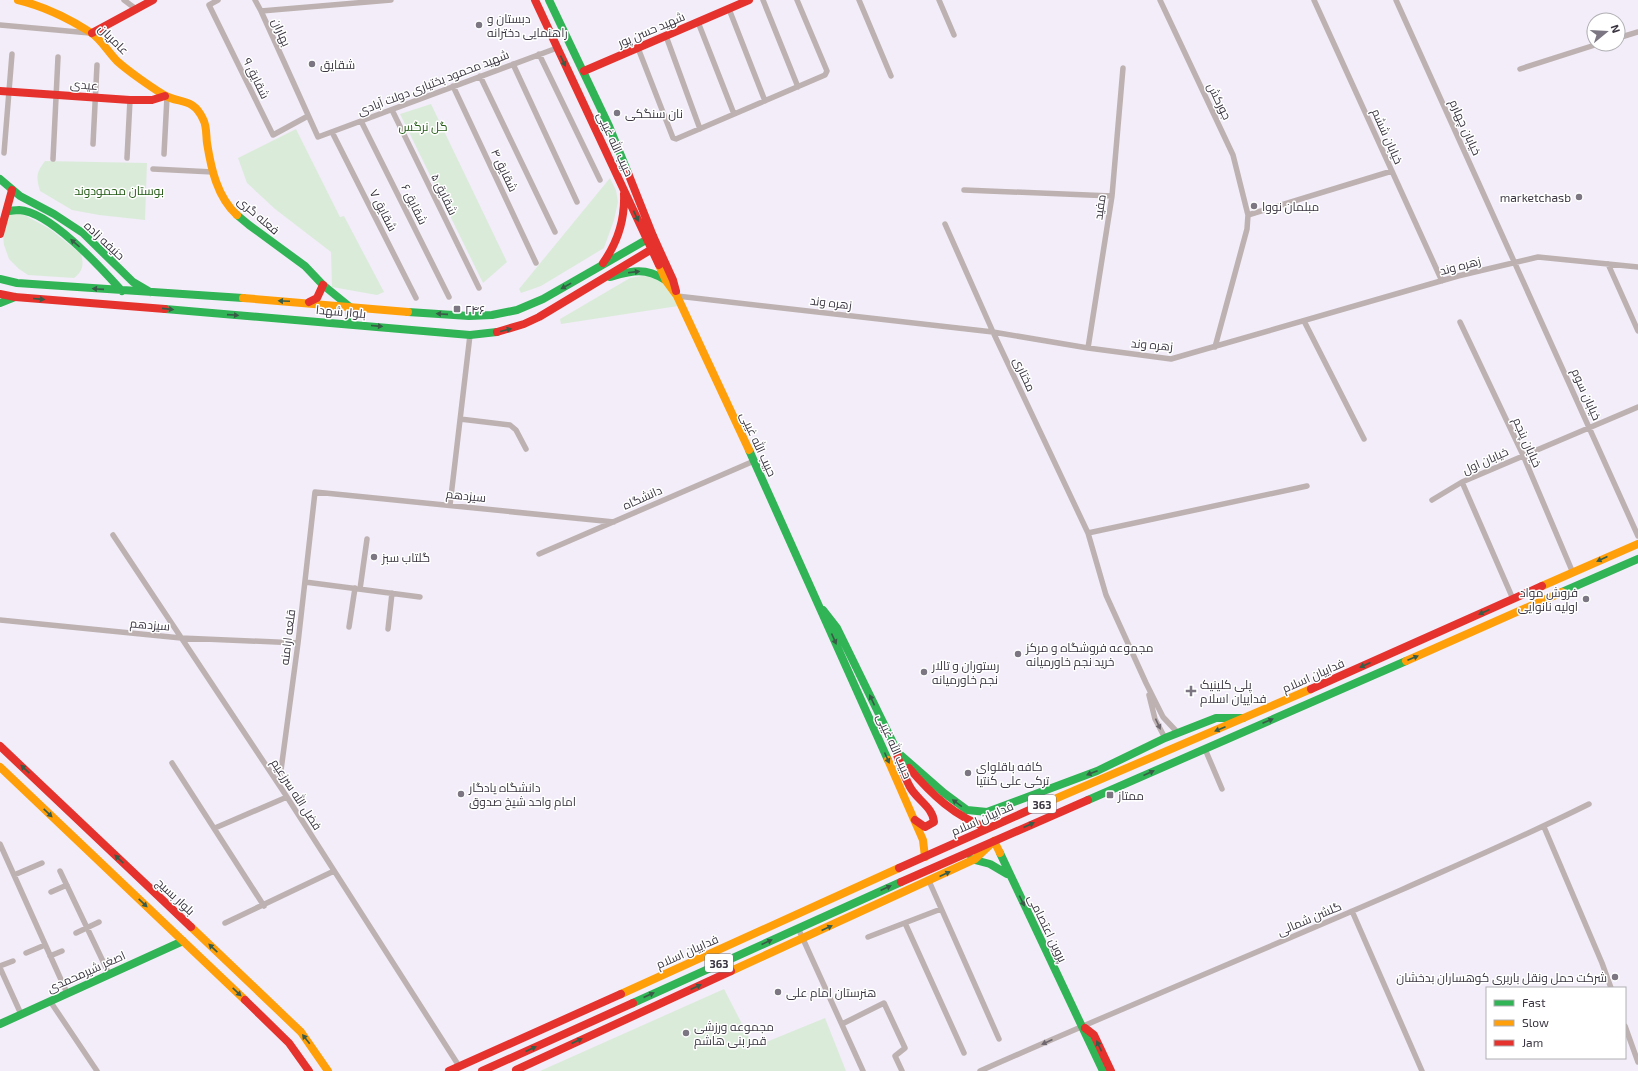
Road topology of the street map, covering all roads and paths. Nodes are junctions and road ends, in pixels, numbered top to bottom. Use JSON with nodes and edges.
{"nodes":[{"id":1,"x":18,"y":0,"type":"edge"},
{"id":2,"x":124,"y":0,"type":"edge"},
{"id":3,"x":153,"y":0,"type":"edge"},
{"id":4,"x":218,"y":0,"type":"edge"},
{"id":5,"x":255,"y":0,"type":"edge"},
{"id":6,"x":391,"y":0,"type":"edge"},
{"id":7,"x":535,"y":0,"type":"edge"},
{"id":8,"x":549,"y":0,"type":"edge"},
{"id":9,"x":749,"y":0,"type":"edge"},
{"id":10,"x":763,"y":0,"type":"edge"},
{"id":11,"x":798,"y":0,"type":"edge"},
{"id":12,"x":859,"y":0,"type":"edge"},
{"id":13,"x":940,"y":0,"type":"edge"},
{"id":14,"x":1160,"y":0,"type":"edge"},
{"id":15,"x":1314,"y":0,"type":"edge"},
{"id":16,"x":1396,"y":0,"type":"edge"},
{"id":17,"x":136,"y":9,"type":"junction"},
{"id":18,"x":729,"y":9,"type":"junction"},
{"id":19,"x":261,"y":11,"type":"junction"},
{"id":20,"x":698,"y":22,"type":"junction"},
{"id":21,"x":0,"y":25,"type":"edge"},
{"id":22,"x":1638,"y":32,"type":"edge"},
{"id":23,"x":92,"y":33,"type":"junction"},
{"id":24,"x":954,"y":35,"type":"dead end"},
{"id":25,"x":666,"y":36,"type":"junction"},
{"id":26,"x":1626,"y":36,"type":"edge"},
{"id":27,"x":557,"y":48,"type":"junction"},
{"id":28,"x":638,"y":48,"type":"junction"},
{"id":29,"x":1586,"y":48,"type":"edge"},
{"id":30,"x":12,"y":54,"type":"dead end"},
{"id":31,"x":539,"y":54,"type":"junction"},
{"id":32,"x":58,"y":57,"type":"dead end"},
{"id":33,"x":513,"y":64,"type":"junction"},
{"id":34,"x":98,"y":65,"type":"dead end"},
{"id":35,"x":1123,"y":68,"type":"dead end"},
{"id":36,"x":1520,"y":69,"type":"dead end"},
{"id":37,"x":584,"y":71,"type":"junction"},
{"id":38,"x":480,"y":76,"type":"junction"},
{"id":39,"x":891,"y":76,"type":"dead end"},
{"id":40,"x":453,"y":86,"type":"junction"},
{"id":41,"x":798,"y":87,"type":"junction"},
{"id":42,"x":0,"y":91,"type":"edge"},
{"id":43,"x":9,"y":92,"type":"junction"},
{"id":44,"x":56,"y":94,"type":"junction"},
{"id":45,"x":95,"y":97,"type":"junction"},
{"id":46,"x":166,"y":97,"type":"junction"},
{"id":47,"x":130,"y":100,"type":"junction"},
{"id":48,"x":765,"y":101,"type":"junction"},
{"id":49,"x":392,"y":110,"type":"junction"},
{"id":50,"x":734,"y":114,"type":"junction"},
{"id":51,"x":308,"y":116,"type":"junction"},
{"id":52,"x":361,"y":121,"type":"junction"},
{"id":53,"x":609,"y":126,"type":"junction"},
{"id":54,"x":700,"y":128,"type":"junction"},
{"id":55,"x":332,"y":132,"type":"junction"},
{"id":56,"x":597,"y":132,"type":"junction"},
{"id":57,"x":318,"y":137,"type":"joint"},
{"id":58,"x":93,"y":144,"type":"dead end"},
{"id":59,"x":4,"y":153,"type":"dead end"},
{"id":60,"x":164,"y":154,"type":"dead end"},
{"id":61,"x":127,"y":158,"type":"dead end"},
{"id":62,"x":54,"y":160,"type":"dead end"},
{"id":63,"x":153,"y":169,"type":"dead end"},
{"id":64,"x":1392,"y":171,"type":"junction"},
{"id":65,"x":213,"y":172,"type":"junction"},
{"id":66,"x":0,"y":179,"type":"edge"},
{"id":67,"x":600,"y":180,"type":"dead end"},
{"id":68,"x":623,"y":188,"type":"junction"},
{"id":69,"x":12,"y":190,"type":"junction"},
{"id":70,"x":964,"y":190,"type":"dead end"},
{"id":71,"x":1112,"y":196,"type":"junction"},
{"id":72,"x":577,"y":202,"type":"dead end"},
{"id":73,"x":7,"y":211,"type":"junction"},
{"id":74,"x":1248,"y":215,"type":"junction"},
{"id":75,"x":945,"y":224,"type":"dead end"},
{"id":76,"x":555,"y":232,"type":"dead end"},
{"id":77,"x":0,"y":234,"type":"edge"},
{"id":78,"x":650,"y":238,"type":"junction"},
{"id":79,"x":654,"y":248,"type":"junction"},
{"id":80,"x":1515,"y":262,"type":"junction"},
{"id":81,"x":536,"y":263,"type":"dead end"},
{"id":82,"x":1608,"y":264,"type":"junction"},
{"id":83,"x":600,"y":267,"type":"junction"},
{"id":84,"x":1638,"y":267,"type":"edge"},
{"id":85,"x":0,"y":279,"type":"edge"},
{"id":86,"x":600,"y":280,"type":"junction"},
{"id":87,"x":666,"y":281,"type":"junction"},
{"id":88,"x":1442,"y":281,"type":"junction"},
{"id":89,"x":323,"y":286,"type":"junction"},
{"id":90,"x":479,"y":288,"type":"dead end"},
{"id":91,"x":122,"y":291,"type":"junction"},
{"id":92,"x":152,"y":293,"type":"junction"},
{"id":93,"x":0,"y":294,"type":"edge"},
{"id":94,"x":677,"y":296,"type":"junction"},
{"id":95,"x":15,"y":297,"type":"junction"},
{"id":96,"x":449,"y":297,"type":"dead end"},
{"id":97,"x":416,"y":298,"type":"dead end"},
{"id":98,"x":0,"y":303,"type":"edge"},
{"id":99,"x":308,"y":303,"type":"junction"},
{"id":100,"x":350,"y":308,"type":"junction"},
{"id":101,"x":1304,"y":321,"type":"junction"},
{"id":102,"x":1460,"y":322,"type":"dead end"},
{"id":103,"x":349,"y":324,"type":"junction"},
{"id":104,"x":1638,"y":331,"type":"edge"},
{"id":105,"x":993,"y":332,"type":"junction"},
{"id":106,"x":470,"y":335,"type":"junction"},
{"id":107,"x":1215,"y":347,"type":"junction"},
{"id":108,"x":1088,"y":348,"type":"junction"},
{"id":109,"x":1638,"y":407,"type":"edge"},
{"id":110,"x":460,"y":419,"type":"junction"},
{"id":111,"x":1590,"y":427,"type":"junction"},
{"id":112,"x":1364,"y":439,"type":"dead end"},
{"id":113,"x":526,"y":449,"type":"dead end"},
{"id":114,"x":1522,"y":455,"type":"junction"},
{"id":115,"x":754,"y":460,"type":"junction"},
{"id":116,"x":1462,"y":482,"type":"junction"},
{"id":117,"x":1307,"y":486,"type":"dead end"},
{"id":118,"x":315,"y":492,"type":"joint"},
{"id":119,"x":1432,"y":500,"type":"dead end"},
{"id":120,"x":450,"y":505,"type":"junction"},
{"id":121,"x":614,"y":522,"type":"junction"},
{"id":122,"x":1088,"y":532,"type":"junction"},
{"id":123,"x":113,"y":535,"type":"dead end"},
{"id":124,"x":1638,"y":536,"type":"edge"},
{"id":125,"x":367,"y":539,"type":"dead end"},
{"id":126,"x":1638,"y":544,"type":"edge"},
{"id":127,"x":539,"y":554,"type":"dead end"},
{"id":128,"x":1638,"y":559,"type":"edge"},
{"id":129,"x":1573,"y":573,"type":"junction"},
{"id":130,"x":305,"y":582,"type":"junction"},
{"id":131,"x":358,"y":589,"type":"junction"},
{"id":132,"x":392,"y":593,"type":"junction"},
{"id":133,"x":420,"y":597,"type":"dead end"},
{"id":134,"x":1513,"y":599,"type":"junction"},
{"id":135,"x":818,"y":603,"type":"junction"},
{"id":136,"x":0,"y":620,"type":"edge"},
{"id":137,"x":349,"y":627,"type":"dead end"},
{"id":138,"x":388,"y":629,"type":"dead end"},
{"id":139,"x":181,"y":638,"type":"junction"},
{"id":140,"x":298,"y":643,"type":"junction"},
{"id":141,"x":1146,"y":683,"type":"junction"},
{"id":142,"x":1245,"y":718,"type":"junction"},
{"id":143,"x":1178,"y":733,"type":"junction"},
{"id":144,"x":1165,"y":738,"type":"junction"},
{"id":145,"x":1205,"y":749,"type":"junction"},
{"id":146,"x":2,"y":751,"type":"edge"},
{"id":147,"x":896,"y":751,"type":"junction"},
{"id":148,"x":172,"y":763,"type":"dead end"},
{"id":149,"x":0,"y":767,"type":"edge"},
{"id":150,"x":279,"y":785,"type":"junction"},
{"id":151,"x":1222,"y":788,"type":"dead end"},
{"id":152,"x":287,"y":797,"type":"junction"},
{"id":153,"x":1589,"y":804,"type":"dead end"},
{"id":154,"x":915,"y":820,"type":"junction"},
{"id":155,"x":1544,"y":827,"type":"junction"},
{"id":156,"x":215,"y":828,"type":"junction"},
{"id":157,"x":988,"y":828,"type":"junction"},
{"id":158,"x":994,"y":841,"type":"junction"},
{"id":159,"x":0,"y":844,"type":"edge"},
{"id":160,"x":925,"y":856,"type":"junction"},
{"id":161,"x":957,"y":857,"type":"junction"},
{"id":162,"x":975,"y":859,"type":"junction"},
{"id":163,"x":42,"y":863,"type":"dead end"},
{"id":164,"x":60,"y":871,"type":"dead end"},
{"id":165,"x":334,"y":872,"type":"junction"},
{"id":166,"x":14,"y":875,"type":"junction"},
{"id":167,"x":1010,"y":877,"type":"junction"},
{"id":168,"x":928,"y":881,"type":"junction"},
{"id":169,"x":67,"y":885,"type":"junction"},
{"id":170,"x":51,"y":892,"type":"dead end"},
{"id":171,"x":264,"y":906,"type":"junction"},
{"id":172,"x":941,"y":909,"type":"junction"},
{"id":173,"x":1352,"y":911,"type":"junction"},
{"id":174,"x":99,"y":922,"type":"dead end"},
{"id":175,"x":905,"y":923,"type":"junction"},
{"id":176,"x":225,"y":924,"type":"dead end"},
{"id":177,"x":87,"y":927,"type":"junction"},
{"id":178,"x":798,"y":928,"type":"junction"},
{"id":179,"x":76,"y":933,"type":"dead end"},
{"id":180,"x":868,"y":937,"type":"dead end"},
{"id":181,"x":803,"y":939,"type":"junction"},
{"id":182,"x":183,"y":941,"type":"junction"},
{"id":183,"x":45,"y":945,"type":"junction"},
{"id":184,"x":62,"y":951,"type":"dead end"},
{"id":185,"x":26,"y":953,"type":"dead end"},
{"id":186,"x":50,"y":956,"type":"junction"},
{"id":187,"x":13,"y":961,"type":"dead end"},
{"id":188,"x":0,"y":967,"type":"edge"},
{"id":189,"x":109,"y":974,"type":"junction"},
{"id":190,"x":1611,"y":987,"type":"edge"},
{"id":191,"x":67,"y":994,"type":"junction"},
{"id":192,"x":50,"y":1001,"type":"junction"},
{"id":193,"x":21,"y":1014,"type":"junction"},
{"id":194,"x":0,"y":1024,"type":"edge"},
{"id":195,"x":842,"y":1024,"type":"junction"},
{"id":196,"x":1082,"y":1026,"type":"junction"},
{"id":197,"x":1626,"y":1029,"type":"edge"},
{"id":198,"x":1000,"y":1039,"type":"dead end"},
{"id":199,"x":964,"y":1053,"type":"dead end"},
{"id":200,"x":511,"y":1058,"type":"junction"},
{"id":201,"x":1638,"y":1062,"type":"edge"},
{"id":202,"x":459,"y":1066,"type":"junction"},
{"id":203,"x":517,"y":1070,"type":"edge"},
{"id":204,"x":97,"y":1071,"type":"edge"},
{"id":205,"x":309,"y":1071,"type":"edge"},
{"id":206,"x":328,"y":1071,"type":"edge"},
{"id":207,"x":449,"y":1071,"type":"edge"},
{"id":208,"x":482,"y":1071,"type":"edge"},
{"id":209,"x":863,"y":1071,"type":"edge"},
{"id":210,"x":902,"y":1071,"type":"edge"},
{"id":211,"x":980,"y":1071,"type":"edge"},
{"id":212,"x":1103,"y":1071,"type":"edge"},
{"id":213,"x":1111,"y":1071,"type":"edge"},
{"id":214,"x":1422,"y":1071,"type":"edge"}],
"edges":[{"from":1,"to":23,"type":"main road","name":"عامریان"},
{"from":2,"to":17,"type":"street"},
{"from":3,"to":17,"type":"main road"},
{"from":4,"to":51,"type":"street","name":"شقایق ۹"},
{"from":5,"to":19,"type":"street"},
{"from":6,"to":19,"type":"street","name":"بهاران"},
{"from":7,"to":27,"type":"main road","name":"حبیب الله غیبی"},
{"from":8,"to":37,"type":"main road","name":"حبیب الله غیبی"},
{"from":9,"to":18,"type":"main road","name":"شهید حسن پور"},
{"from":10,"to":41,"type":"street"},
{"from":11,"to":41,"type":"street"},
{"from":12,"to":39,"type":"street"},
{"from":13,"to":24,"type":"street"},
{"from":14,"to":74,"type":"street","name":"جورکش"},
{"from":15,"to":64,"type":"street","name":"خیابان ششم"},
{"from":16,"to":80,"type":"street","name":"خیابان چهارم"},
{"from":17,"to":23,"type":"main road"},
{"from":18,"to":20,"type":"main road","name":"شهید حسن پور"},
{"from":18,"to":48,"type":"street"},
{"from":19,"to":51,"type":"street","name":"بهاران"},
{"from":20,"to":25,"type":"main road","name":"شهید حسن پور"},
{"from":20,"to":50,"type":"street"},
{"from":21,"to":23,"type":"street"},
{"from":22,"to":26,"type":"street"},
{"from":23,"to":46,"type":"main road","name":"عامریان"},
{"from":25,"to":28,"type":"main road","name":"شهید حسن پور"},
{"from":25,"to":54,"type":"street"},
{"from":27,"to":31,"type":"street","name":"شهید محمود بختیاری دولت آبادی"},
{"from":27,"to":56,"type":"main road","name":"حبیب الله غیبی","one_way":true},
{"from":28,"to":37,"type":"main road","name":"شهید حسن پور"},
{"from":28,"to":54,"type":"street"},
{"from":29,"to":36,"type":"street"},
{"from":30,"to":43,"type":"street"},
{"from":31,"to":33,"type":"street","name":"شهید محمود بختیاری دولت آبادی"},
{"from":31,"to":67,"type":"street"},
{"from":32,"to":44,"type":"street"},
{"from":33,"to":38,"type":"street","name":"شهید محمود بختیاری دولت آبادی"},
{"from":33,"to":72,"type":"street"},
{"from":34,"to":45,"type":"street"},
{"from":35,"to":71,"type":"street","name":"مفید"},
{"from":37,"to":53,"type":"main road","name":"حبیب الله غیبی"},
{"from":38,"to":40,"type":"street","name":"شهید محمود بختیاری دولت آبادی"},
{"from":38,"to":76,"type":"street"},
{"from":40,"to":49,"type":"street","name":"شهید محمود بختیاری دولت آبادی"},
{"from":40,"to":81,"type":"street","name":"شقایق ۴"},
{"from":41,"to":48,"type":"street"},
{"from":42,"to":43,"type":"main road","name":"عیدی"},
{"from":43,"to":44,"type":"main road","name":"عیدی"},
{"from":43,"to":59,"type":"street"},
{"from":44,"to":45,"type":"main road","name":"عیدی"},
{"from":44,"to":62,"type":"street"},
{"from":45,"to":47,"type":"main road","name":"عیدی"},
{"from":45,"to":58,"type":"street"},
{"from":46,"to":47,"type":"main road","name":"عیدی"},
{"from":46,"to":60,"type":"street"},
{"from":46,"to":65,"type":"main road","name":"فعله گری"},
{"from":47,"to":61,"type":"street"},
{"from":48,"to":50,"type":"street"},
{"from":49,"to":52,"type":"street","name":"شهید محمود بختیاری دولت آبادی"},
{"from":49,"to":90,"type":"street","name":"شقایق ۵"},
{"from":50,"to":54,"type":"street"},
{"from":51,"to":57,"type":"street","name":"بهاران"},
{"from":52,"to":55,"type":"street","name":"شهید محمود بختیاری دولت آبادی"},
{"from":52,"to":96,"type":"street","name":"شقایق ۶"},
{"from":53,"to":56,"type":"main road"},
{"from":53,"to":78,"type":"main road","name":"حبیب الله غیبی"},
{"from":55,"to":57,"type":"street","name":"شهید محمود بختیاری دولت آبادی"},
{"from":55,"to":97,"type":"street","name":"شقایق ۷"},
{"from":56,"to":68,"type":"main road","name":"حبیب الله غیبی"},
{"from":63,"to":65,"type":"street"},
{"from":64,"to":74,"type":"street"},
{"from":64,"to":88,"type":"street","name":"خیابان ششم"},
{"from":65,"to":89,"type":"main road","name":"فعله گری"},
{"from":66,"to":69,"type":"main road","name":"حنیفه زاده"},
{"from":68,"to":78,"type":"main road","name":"حبیب الله غیبی","one_way":true},
{"from":68,"to":83,"type":"main road"},
{"from":69,"to":73,"type":"main road"},
{"from":69,"to":92,"type":"main road","name":"حنیفه زاده"},
{"from":70,"to":71,"type":"street"},
{"from":71,"to":108,"type":"street","name":"مفید"},
{"from":73,"to":77,"type":"main road"},
{"from":91,"to":73,"type":"main road","one_way":true},
{"from":74,"to":107,"type":"street"},
{"from":75,"to":105,"type":"street","name":"مختاری"},
{"from":78,"to":79,"type":"main road","name":"حبیب الله غیبی"},
{"from":78,"to":83,"type":"main road","name":"بلوار شهدا"},
{"from":79,"to":86,"type":"main road","name":"بلوار شهدا"},
{"from":79,"to":87,"type":"main road","name":"حبیب الله غیبی"},
{"from":79,"to":94,"type":"main road","name":"حبیب الله غیبی"},
{"from":80,"to":82,"type":"street","name":"زهره وند"},
{"from":80,"to":88,"type":"street","name":"زهره وند"},
{"from":80,"to":111,"type":"street","name":"خیابان سوم"},
{"from":82,"to":84,"type":"street","name":"زهره وند"},
{"from":82,"to":104,"type":"street"},
{"from":83,"to":100,"type":"main road","name":"بلوار شهدا","one_way":true},
{"from":91,"to":85,"type":"main road","name":"بلوار شهدا","one_way":true},
{"from":86,"to":87,"type":"main road","one_way":true},
{"from":106,"to":86,"type":"main road","name":"بلوار شهدا","one_way":true},
{"from":87,"to":94,"type":"main road","name":"حبیب الله غیبی"},
{"from":88,"to":101,"type":"street","name":"زهره وند"},
{"from":89,"to":99,"type":"main road"},
{"from":89,"to":100,"type":"main road","name":"فعله گری"},
{"from":91,"to":92,"type":"main road","name":"بلوار شهدا"},
{"from":99,"to":92,"type":"main road","name":"بلوار شهدا","one_way":true},
{"from":93,"to":95,"type":"main road","name":"بلوار شهدا"},
{"from":94,"to":105,"type":"street","name":"زهره وند"},
{"from":94,"to":115,"type":"main road","name":"حبیب الله غیبی"},
{"from":95,"to":98,"type":"main road"},
{"from":95,"to":103,"type":"main road","name":"بلوار شهدا","one_way":true},
{"from":99,"to":100,"type":"main road","name":"بلوار شهدا"},
{"from":100,"to":103,"type":"main road"},
{"from":101,"to":107,"type":"street","name":"زهره وند"},
{"from":101,"to":112,"type":"street"},
{"from":102,"to":114,"type":"street","name":"خیابان پنجم"},
{"from":103,"to":106,"type":"main road","name":"بلوار شهدا","one_way":true},
{"from":105,"to":108,"type":"street","name":"زهره وند"},
{"from":105,"to":122,"type":"street","name":"مختاری"},
{"from":106,"to":110,"type":"street"},
{"from":107,"to":108,"type":"street","name":"زهره وند"},
{"from":109,"to":111,"type":"street","name":"خیابان اول"},
{"from":110,"to":113,"type":"street"},
{"from":110,"to":120,"type":"street"},
{"from":111,"to":114,"type":"street","name":"خیابان اول"},
{"from":111,"to":124,"type":"street","name":"خیابان سوم"},
{"from":114,"to":116,"type":"street","name":"خیابان اول"},
{"from":114,"to":129,"type":"street","name":"خیابان پنجم"},
{"from":115,"to":121,"type":"street","name":"دانشگاه"},
{"from":115,"to":135,"type":"main road","name":"حبیب الله غیبی"},
{"from":116,"to":119,"type":"street","name":"خیابان اول"},
{"from":116,"to":134,"type":"street"},
{"from":117,"to":122,"type":"street"},
{"from":118,"to":120,"type":"street","name":"سیزدهم"},
{"from":118,"to":130,"type":"street","name":"قلعه ارامنه"},
{"from":120,"to":121,"type":"street","name":"سیزدهم"},
{"from":121,"to":127,"type":"street","name":"دانشگاه"},
{"from":122,"to":141,"type":"street","name":"مختاری"},
{"from":123,"to":139,"type":"street","name":"فضل الله سرزعیم"},
{"from":125,"to":131,"type":"street"},
{"from":126,"to":129,"type":"main road","name":"فداییان اسلام","number":"363","one_way":true},
{"from":145,"to":128,"type":"main road","name":"فداییان اسلام","number":"363","one_way":true},
{"from":129,"to":134,"type":"main road","name":"فداییان اسلام","number":"363"},
{"from":130,"to":131,"type":"street"},
{"from":130,"to":140,"type":"street","name":"قلعه ارامنه"},
{"from":131,"to":132,"type":"street"},
{"from":131,"to":137,"type":"street"},
{"from":132,"to":133,"type":"street"},
{"from":132,"to":138,"type":"street"},
{"from":134,"to":142,"type":"main road","name":"فداییان اسلام","number":"363","one_way":true},
{"from":147,"to":135,"type":"main road","name":"حبیب الله غیبی","one_way":true},
{"from":135,"to":154,"type":"main road","name":"حبیب الله غیبی","one_way":true},
{"from":136,"to":139,"type":"street","name":"سیزدهم"},
{"from":139,"to":140,"type":"street","name":"سیزدهم"},
{"from":139,"to":150,"type":"street","name":"فضل الله سرزعیم"},
{"from":140,"to":150,"type":"street","name":"قلعه ارامنه"},
{"from":141,"to":143,"type":"street","name":"مختاری"},
{"from":141,"to":144,"type":"street","name":"مختاری","one_way":true},
{"from":142,"to":143,"type":"main road"},
{"from":142,"to":157,"type":"main road","name":"فداییان اسلام","number":"363","one_way":true},
{"from":143,"to":144,"type":"main road"},
{"from":144,"to":147,"type":"main road","one_way":true},
{"from":145,"to":151,"type":"street"},
{"from":158,"to":145,"type":"main road","name":"فداییان اسلام","number":"363","one_way":true},
{"from":206,"to":146,"type":"main road","name":"بلوار بسیج","one_way":true},
{"from":147,"to":154,"type":"main road"},
{"from":147,"to":157,"type":"main road","name":"حبیب الله غیبی"},
{"from":148,"to":156,"type":"street"},
{"from":149,"to":182,"type":"main road","one_way":true},
{"from":150,"to":152,"type":"street","name":"فضل الله سرزعیم"},
{"from":152,"to":156,"type":"street"},
{"from":152,"to":165,"type":"street","name":"فضل الله سرزعیم"},
{"from":153,"to":155,"type":"street","name":"گلشن شمالی"},
{"from":154,"to":160,"type":"main road","name":"حبیب الله غیبی"},
{"from":155,"to":173,"type":"street","name":"گلشن شمالی"},
{"from":155,"to":190,"type":"street"},
{"from":156,"to":171,"type":"street"},
{"from":157,"to":158,"type":"main road","name":"پروین اعتصامی"},
{"from":157,"to":160,"type":"main road","name":"فداییان اسلام","number":"363"},
{"from":158,"to":161,"type":"main road","name":"فداییان اسلام","number":"363"},
{"from":158,"to":162,"type":"main road"},
{"from":158,"to":167,"type":"main road","name":"پروین اعتصامی"},
{"from":159,"to":166,"type":"street"},
{"from":160,"to":202,"type":"main road","name":"فداییان اسلام","number":"363"},
{"from":161,"to":162,"type":"main road"},
{"from":178,"to":161,"type":"main road","name":"فداییان اسلام","number":"363","one_way":true},
{"from":162,"to":167,"type":"main road"},
{"from":168,"to":162,"type":"main road","one_way":true},
{"from":163,"to":166,"type":"street"},
{"from":164,"to":169,"type":"street"},
{"from":165,"to":171,"type":"street"},
{"from":165,"to":202,"type":"street","name":"فضل الله سرزعیم"},
{"from":166,"to":183,"type":"street"},
{"from":167,"to":196,"type":"main road","name":"پروین اعتصامی","one_way":true},
{"from":168,"to":172,"type":"street"},
{"from":181,"to":168,"type":"main road","one_way":true},
{"from":169,"to":170,"type":"street"},
{"from":169,"to":177,"type":"street"},
{"from":171,"to":176,"type":"street"},
{"from":172,"to":175,"type":"street"},
{"from":172,"to":198,"type":"street"},
{"from":173,"to":196,"type":"street","name":"گلشن شمالی"},
{"from":173,"to":214,"type":"street"},
{"from":174,"to":177,"type":"street"},
{"from":175,"to":180,"type":"street"},
{"from":175,"to":199,"type":"street"},
{"from":177,"to":179,"type":"street"},
{"from":177,"to":189,"type":"street"},
{"from":178,"to":181,"type":"street"},
{"from":200,"to":178,"type":"main road","name":"فداییان اسلام","number":"363","one_way":true},
{"from":181,"to":195,"type":"street"},
{"from":203,"to":181,"type":"main road","one_way":true},
{"from":182,"to":189,"type":"main road","name":"اصغر شیرمحمدی"},
{"from":182,"to":205,"type":"main road","one_way":true},
{"from":183,"to":185,"type":"street"},
{"from":183,"to":186,"type":"street"},
{"from":184,"to":186,"type":"street"},
{"from":186,"to":191,"type":"street"},
{"from":187,"to":188,"type":"street"},
{"from":188,"to":193,"type":"street"},
{"from":189,"to":191,"type":"main road","name":"اصغر شیرمحمدی"},
{"from":191,"to":192,"type":"main road","name":"اصغر شیرمحمدی"},
{"from":192,"to":193,"type":"main road","name":"اصغر شیرمحمدی"},
{"from":192,"to":204,"type":"street"},
{"from":193,"to":194,"type":"main road","name":"اصغر شیرمحمدی"},
{"from":195,"to":209,"type":"street"},
{"from":195,"to":210,"type":"street"},
{"from":196,"to":211,"type":"street","name":"گلشن شمالی","one_way":true},
{"from":196,"to":212,"type":"main road","name":"پروین اعتصامی"},
{"from":213,"to":196,"type":"main road","name":"پروین اعتصامی","one_way":true},
{"from":197,"to":201,"type":"street"},
{"from":200,"to":203,"type":"street"},
{"from":200,"to":208,"type":"main road","name":"فداییان اسلام","number":"363"},
{"from":202,"to":207,"type":"main road","name":"فداییان اسلام","number":"363"}]}
